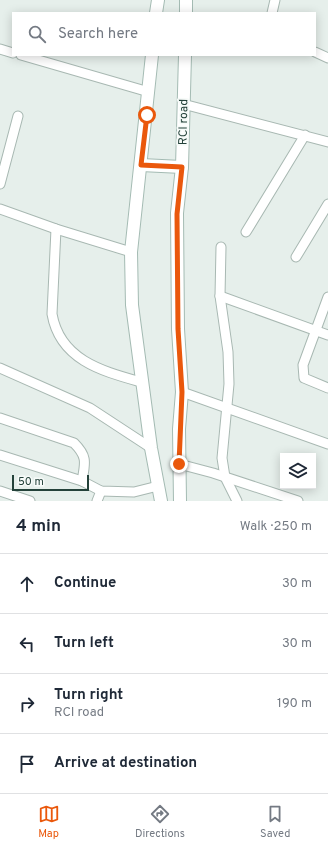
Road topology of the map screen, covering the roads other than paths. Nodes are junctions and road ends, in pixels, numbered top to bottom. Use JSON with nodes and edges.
{"nodes":[{"id":1,"x":158,"y":0,"type":"edge"},
{"id":2,"x":186,"y":0,"type":"edge"},
{"id":3,"x":275,"y":0,"type":"edge"},
{"id":4,"x":156,"y":12,"type":"edge"},
{"id":5,"x":186,"y":12,"type":"edge"},
{"id":6,"x":272,"y":12,"type":"edge"},
{"id":7,"x":0,"y":49,"type":"edge"},
{"id":8,"x":316,"y":52,"type":"edge"},
{"id":9,"x":12,"y":53,"type":"edge"},
{"id":10,"x":24,"y":56,"type":"edge"},
{"id":11,"x":152,"y":56,"type":"edge"},
{"id":12,"x":185,"y":56,"type":"edge"},
{"id":13,"x":328,"y":58,"type":"edge"},
{"id":14,"x":149,"y":92,"type":"junction"},
{"id":15,"x":183,"y":104,"type":"junction"},
{"id":16,"x":18,"y":116,"type":"dead end"},
{"id":17,"x":304,"y":135,"type":"junction"},
{"id":18,"x":328,"y":142,"type":"edge"},
{"id":19,"x":141,"y":165,"type":"junction"},
{"id":20,"x":182,"y":167,"type":"junction"},
{"id":21,"x":0,"y":184,"type":"edge"},
{"id":22,"x":328,"y":204,"type":"edge"},
{"id":23,"x":0,"y":209,"type":"edge"},
{"id":24,"x":56,"y":229,"type":"junction"},
{"id":25,"x":246,"y":232,"type":"dead end"},
{"id":26,"x":221,"y":247,"type":"dead end"},
{"id":27,"x":131,"y":252,"type":"junction"},
{"id":28,"x":296,"y":257,"type":"dead end"},
{"id":29,"x":220,"y":296,"type":"junction"},
{"id":30,"x":328,"y":297,"type":"edge"},
{"id":31,"x":316,"y":330,"type":"junction"},
{"id":32,"x":328,"y":335,"type":"edge"},
{"id":33,"x":0,"y":368,"type":"edge"},
{"id":34,"x":141,"y":382,"type":"junction"},
{"id":35,"x":328,"y":388,"type":"edge"},
{"id":36,"x":182,"y":392,"type":"junction"},
{"id":37,"x":227,"y":408,"type":"junction"},
{"id":38,"x":0,"y":418,"type":"edge"},
{"id":39,"x":328,"y":444,"type":"edge"},
{"id":40,"x":151,"y":448,"type":"junction"},
{"id":41,"x":0,"y":455,"type":"edge"},
{"id":42,"x":179,"y":464,"type":"junction"},
{"id":43,"x":225,"y":477,"type":"junction"},
{"id":44,"x":82,"y":481,"type":"junction"},
{"id":45,"x":158,"y":486,"type":"junction"},
{"id":46,"x":0,"y":491,"type":"edge"},
{"id":47,"x":101,"y":491,"type":"junction"},
{"id":48,"x":30,"y":501,"type":"edge"},
{"id":49,"x":97,"y":501,"type":"edge"},
{"id":50,"x":161,"y":501,"type":"edge"},
{"id":51,"x":180,"y":501,"type":"edge"},
{"id":52,"x":237,"y":501,"type":"edge"},
{"id":53,"x":298,"y":501,"type":"edge"}],
"edges":[{"from":1,"to":4,"type":"main road"},
{"from":2,"to":5,"type":"main road"},
{"from":3,"to":6,"type":"street"},
{"from":7,"to":9,"type":"street"},
{"from":8,"to":13,"type":"street"},
{"from":10,"to":14,"type":"street"},
{"from":11,"to":14,"type":"main road"},
{"from":12,"to":15,"type":"main road","name":"RCI road"},
{"from":14,"to":19,"type":"main road"},
{"from":15,"to":17,"type":"street"},
{"from":15,"to":20,"type":"main road","name":"RCI road"},
{"from":16,"to":21,"type":"street"},
{"from":17,"to":18,"type":"street"},
{"from":17,"to":25,"type":"street"},
{"from":19,"to":20,"type":"main road"},
{"from":19,"to":27,"type":"main road"},
{"from":20,"to":36,"type":"main road","name":"RCI road"},
{"from":22,"to":28,"type":"street"},
{"from":23,"to":24,"type":"street"},
{"from":24,"to":27,"type":"street"},
{"from":24,"to":34,"type":"street"},
{"from":26,"to":29,"type":"street"},
{"from":27,"to":34,"type":"main road"},
{"from":29,"to":31,"type":"street"},
{"from":29,"to":37,"type":"street"},
{"from":30,"to":31,"type":"street"},
{"from":31,"to":32,"type":"street"},
{"from":31,"to":35,"type":"street"},
{"from":33,"to":40,"type":"street"},
{"from":34,"to":40,"type":"main road"},
{"from":36,"to":37,"type":"street"},
{"from":36,"to":42,"type":"main road","name":"RCI road"},
{"from":37,"to":39,"type":"street"},
{"from":37,"to":43,"type":"street"},
{"from":38,"to":44,"type":"street"},
{"from":40,"to":45,"type":"main road"},
{"from":41,"to":44,"type":"street"},
{"from":42,"to":43,"type":"street"},
{"from":42,"to":51,"type":"main road","name":"RCI road"},
{"from":43,"to":52,"type":"street"},
{"from":43,"to":53,"type":"street"},
{"from":44,"to":47,"type":"street"},
{"from":45,"to":47,"type":"street"},
{"from":45,"to":50,"type":"main road"},
{"from":46,"to":48,"type":"street"},
{"from":47,"to":49,"type":"street"}]}
